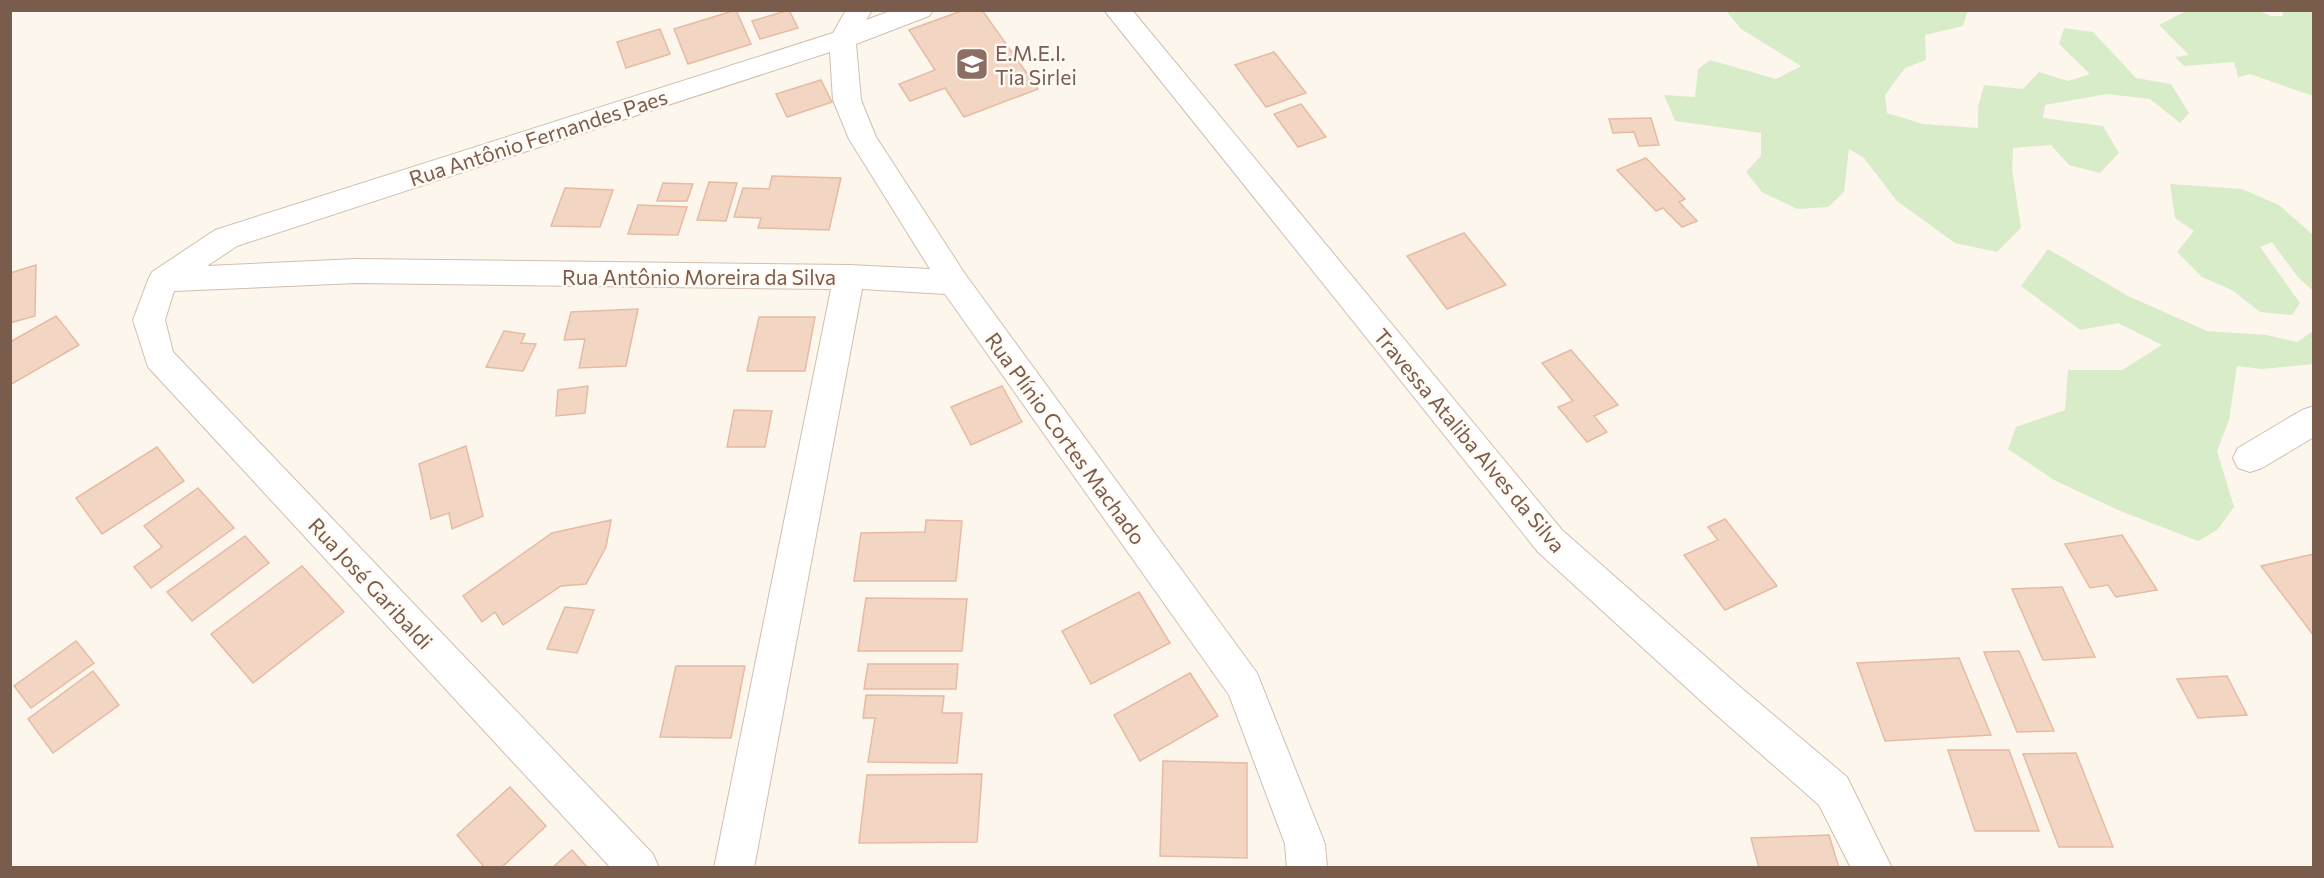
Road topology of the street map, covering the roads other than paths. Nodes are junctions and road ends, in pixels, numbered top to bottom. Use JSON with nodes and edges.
{"nodes":[{"id":1,"x":859,"y":10,"type":"edge"},
{"id":2,"x":920,"y":10,"type":"edge"},
{"id":3,"x":1117,"y":10,"type":"edge"},
{"id":4,"x":842,"y":39,"type":"junction"},
{"id":5,"x":849,"y":277,"type":"junction"},
{"id":6,"x":163,"y":280,"type":"junction"},
{"id":7,"x":954,"y":282,"type":"junction"},
{"id":8,"x":2313,"y":420,"type":"edge"},
{"id":9,"x":2250,"y":458,"type":"dead end"},
{"id":10,"x":639,"y":867,"type":"edge"},
{"id":11,"x":734,"y":867,"type":"edge"},
{"id":12,"x":1307,"y":867,"type":"edge"},
{"id":13,"x":1872,"y":867,"type":"edge"}],
"edges":[{"from":1,"to":4,"type":"street"},
{"from":2,"to":4,"type":"street","name":"Rua Antônio Fernandes Paes"},
{"from":3,"to":13,"type":"street","name":"Travessa Ataliba Alves da Silva"},
{"from":4,"to":6,"type":"street","name":"Rua Antônio Fernandes Paes"},
{"from":4,"to":7,"type":"street","name":"Rua Plínio Cortes Machado"},
{"from":5,"to":6,"type":"street","name":"Rua Antônio Moreira da Silva"},
{"from":5,"to":7,"type":"street"},
{"from":5,"to":11,"type":"street","name":"Rua Antônio Moreira da Silva"},
{"from":6,"to":10,"type":"street","name":"Rua José Garibaldi"},
{"from":7,"to":12,"type":"street","name":"Rua Plínio Cortes Machado"},
{"from":8,"to":9,"type":"street"}]}
